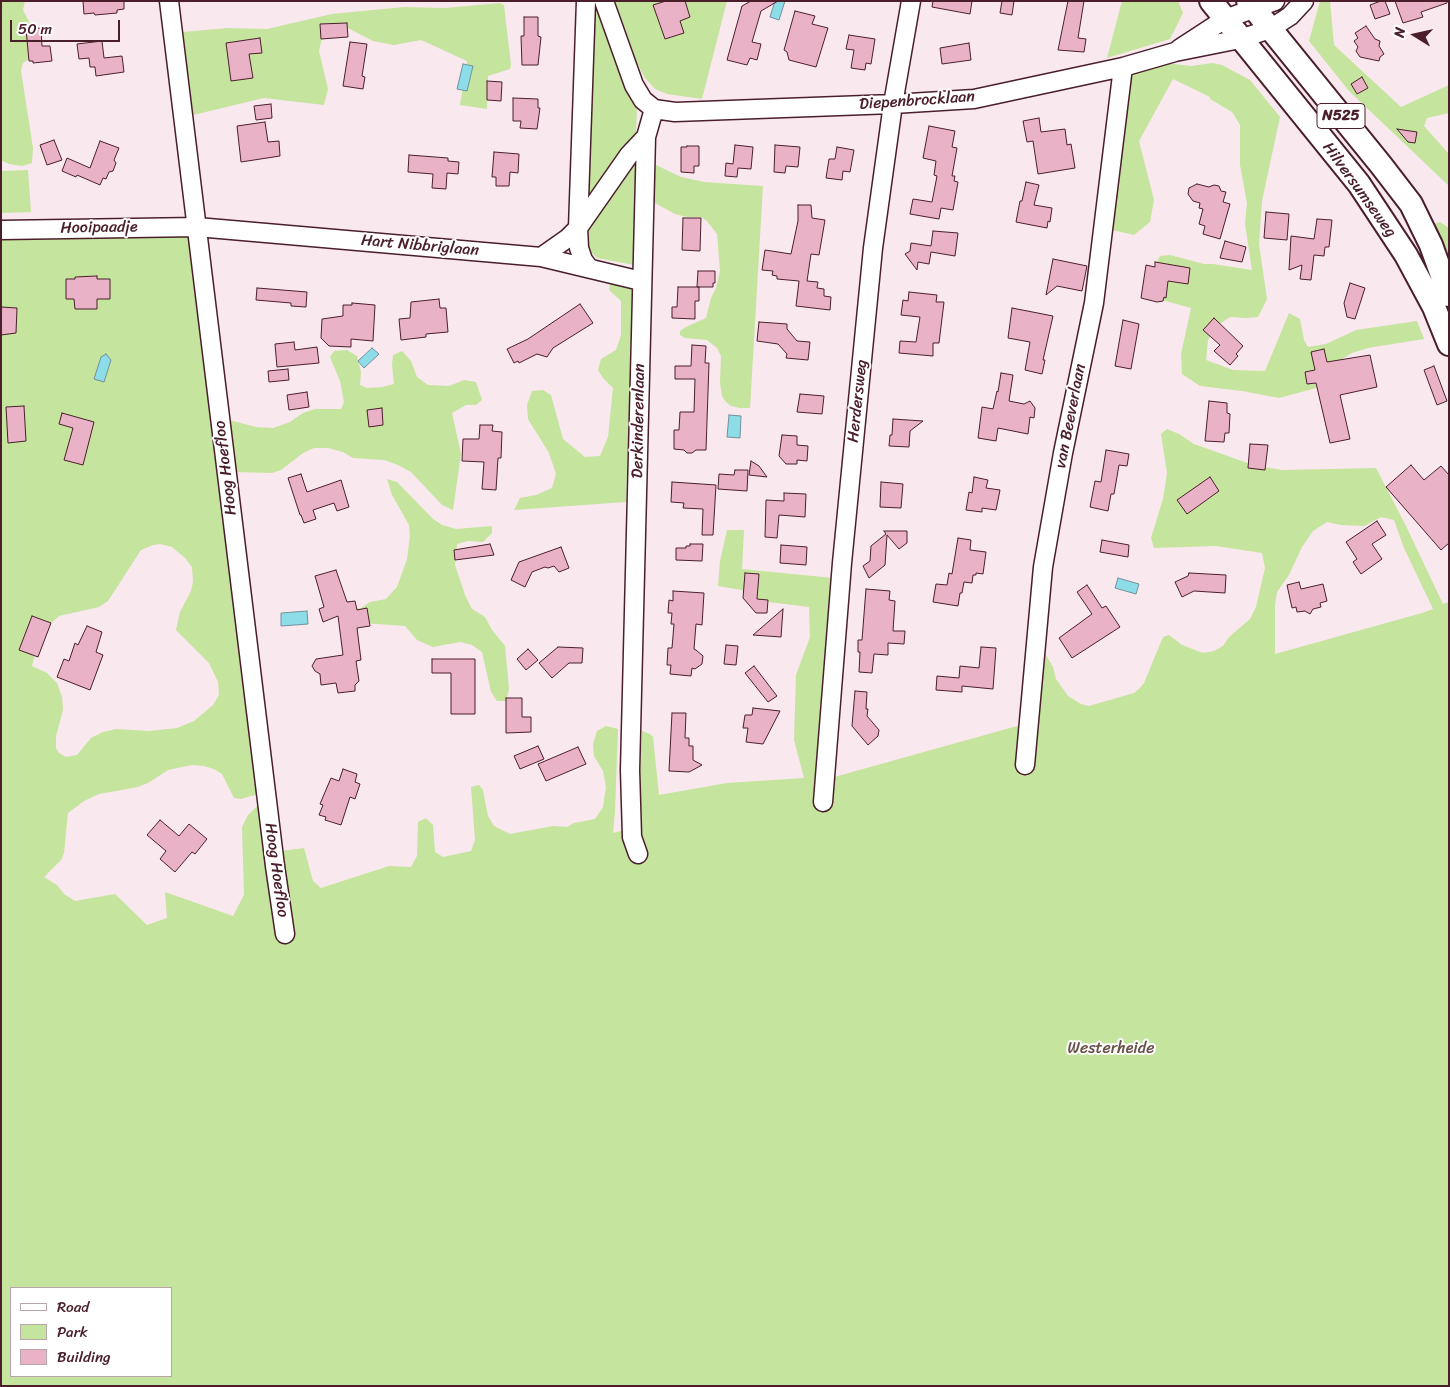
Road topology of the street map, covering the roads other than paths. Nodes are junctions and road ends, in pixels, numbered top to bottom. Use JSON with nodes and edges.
{"nodes":[{"id":1,"x":169,"y":1,"type":"edge"},
{"id":2,"x":586,"y":1,"type":"edge"},
{"id":3,"x":604,"y":1,"type":"edge"},
{"id":4,"x":911,"y":1,"type":"edge"},
{"id":5,"x":1211,"y":1,"type":"edge"},
{"id":6,"x":1275,"y":1,"type":"edge"},
{"id":7,"x":1304,"y":1,"type":"edge"},
{"id":8,"x":1250,"y":4,"type":"edge"},
{"id":9,"x":1225,"y":19,"type":"junction"},
{"id":10,"x":1270,"y":29,"type":"junction"},
{"id":11,"x":1240,"y":39,"type":"junction"},
{"id":12,"x":1175,"y":52,"type":"junction"},
{"id":13,"x":1123,"y":67,"type":"junction"},
{"id":14,"x":893,"y":104,"type":"junction"},
{"id":15,"x":654,"y":109,"type":"junction"},
{"id":16,"x":646,"y":137,"type":"junction"},
{"id":17,"x":197,"y":227,"type":"junction"},
{"id":18,"x":578,"y":228,"type":"junction"},
{"id":19,"x":1,"y":230,"type":"edge"},
{"id":20,"x":541,"y":257,"type":"junction"},
{"id":21,"x":589,"y":268,"type":"junction"},
{"id":22,"x":642,"y":281,"type":"junction"},
{"id":23,"x":1449,"y":295,"type":"edge"},
{"id":24,"x":1449,"y":344,"type":"edge"},
{"id":25,"x":1025,"y":765,"type":"dead end"},
{"id":26,"x":823,"y":802,"type":"dead end"},
{"id":27,"x":638,"y":854,"type":"dead end"},
{"id":28,"x":285,"y":934,"type":"dead end"}],
"edges":[{"from":1,"to":17,"type":"street","name":"Hoog Hoefloo"},
{"from":2,"to":18,"type":"street"},
{"from":3,"to":15,"type":"street"},
{"from":4,"to":14,"type":"street","name":"Herdersweg"},
{"from":5,"to":9,"type":"main road","name":"Hilversumseweg","number":"N525"},
{"from":6,"to":8,"type":"street","name":"Diepenbrocklaan"},
{"from":7,"to":10,"type":"street","name":"Diepenbrocklaan"},
{"from":8,"to":9,"type":"street","name":"Diepenbrocklaan"},
{"from":8,"to":10,"type":"main road","name":"Hilversumseweg","number":"N525"},
{"from":9,"to":11,"type":"main road","name":"Hilversumseweg","number":"N525"},
{"from":9,"to":12,"type":"street","name":"Diepenbrocklaan"},
{"from":10,"to":11,"type":"street","name":"Diepenbrocklaan"},
{"from":10,"to":23,"type":"main road","name":"Hilversumseweg","number":"N525"},
{"from":11,"to":12,"type":"street","name":"Diepenbrocklaan"},
{"from":11,"to":24,"type":"main road","name":"Hilversumseweg","number":"N525"},
{"from":12,"to":13,"type":"street","name":"Diepenbrocklaan"},
{"from":13,"to":14,"type":"street","name":"Diepenbrocklaan"},
{"from":13,"to":25,"type":"street","name":"van Beeverlaan"},
{"from":14,"to":15,"type":"street","name":"Diepenbrocklaan"},
{"from":14,"to":26,"type":"street","name":"Herdersweg"},
{"from":15,"to":16,"type":"street","name":"Derkinderenlaan"},
{"from":16,"to":18,"type":"street"},
{"from":16,"to":22,"type":"street","name":"Derkinderenlaan"},
{"from":17,"to":19,"type":"street","name":"Hooipaadje"},
{"from":17,"to":20,"type":"street","name":"Hart Nibbriglaan"},
{"from":17,"to":28,"type":"street","name":"Hoog Hoefloo"},
{"from":18,"to":20,"type":"street"},
{"from":18,"to":21,"type":"street"},
{"from":20,"to":21,"type":"street","name":"Hart Nibbriglaan"},
{"from":21,"to":22,"type":"street","name":"Hart Nibbriglaan"},
{"from":22,"to":27,"type":"street","name":"Derkinderenlaan"}]}
